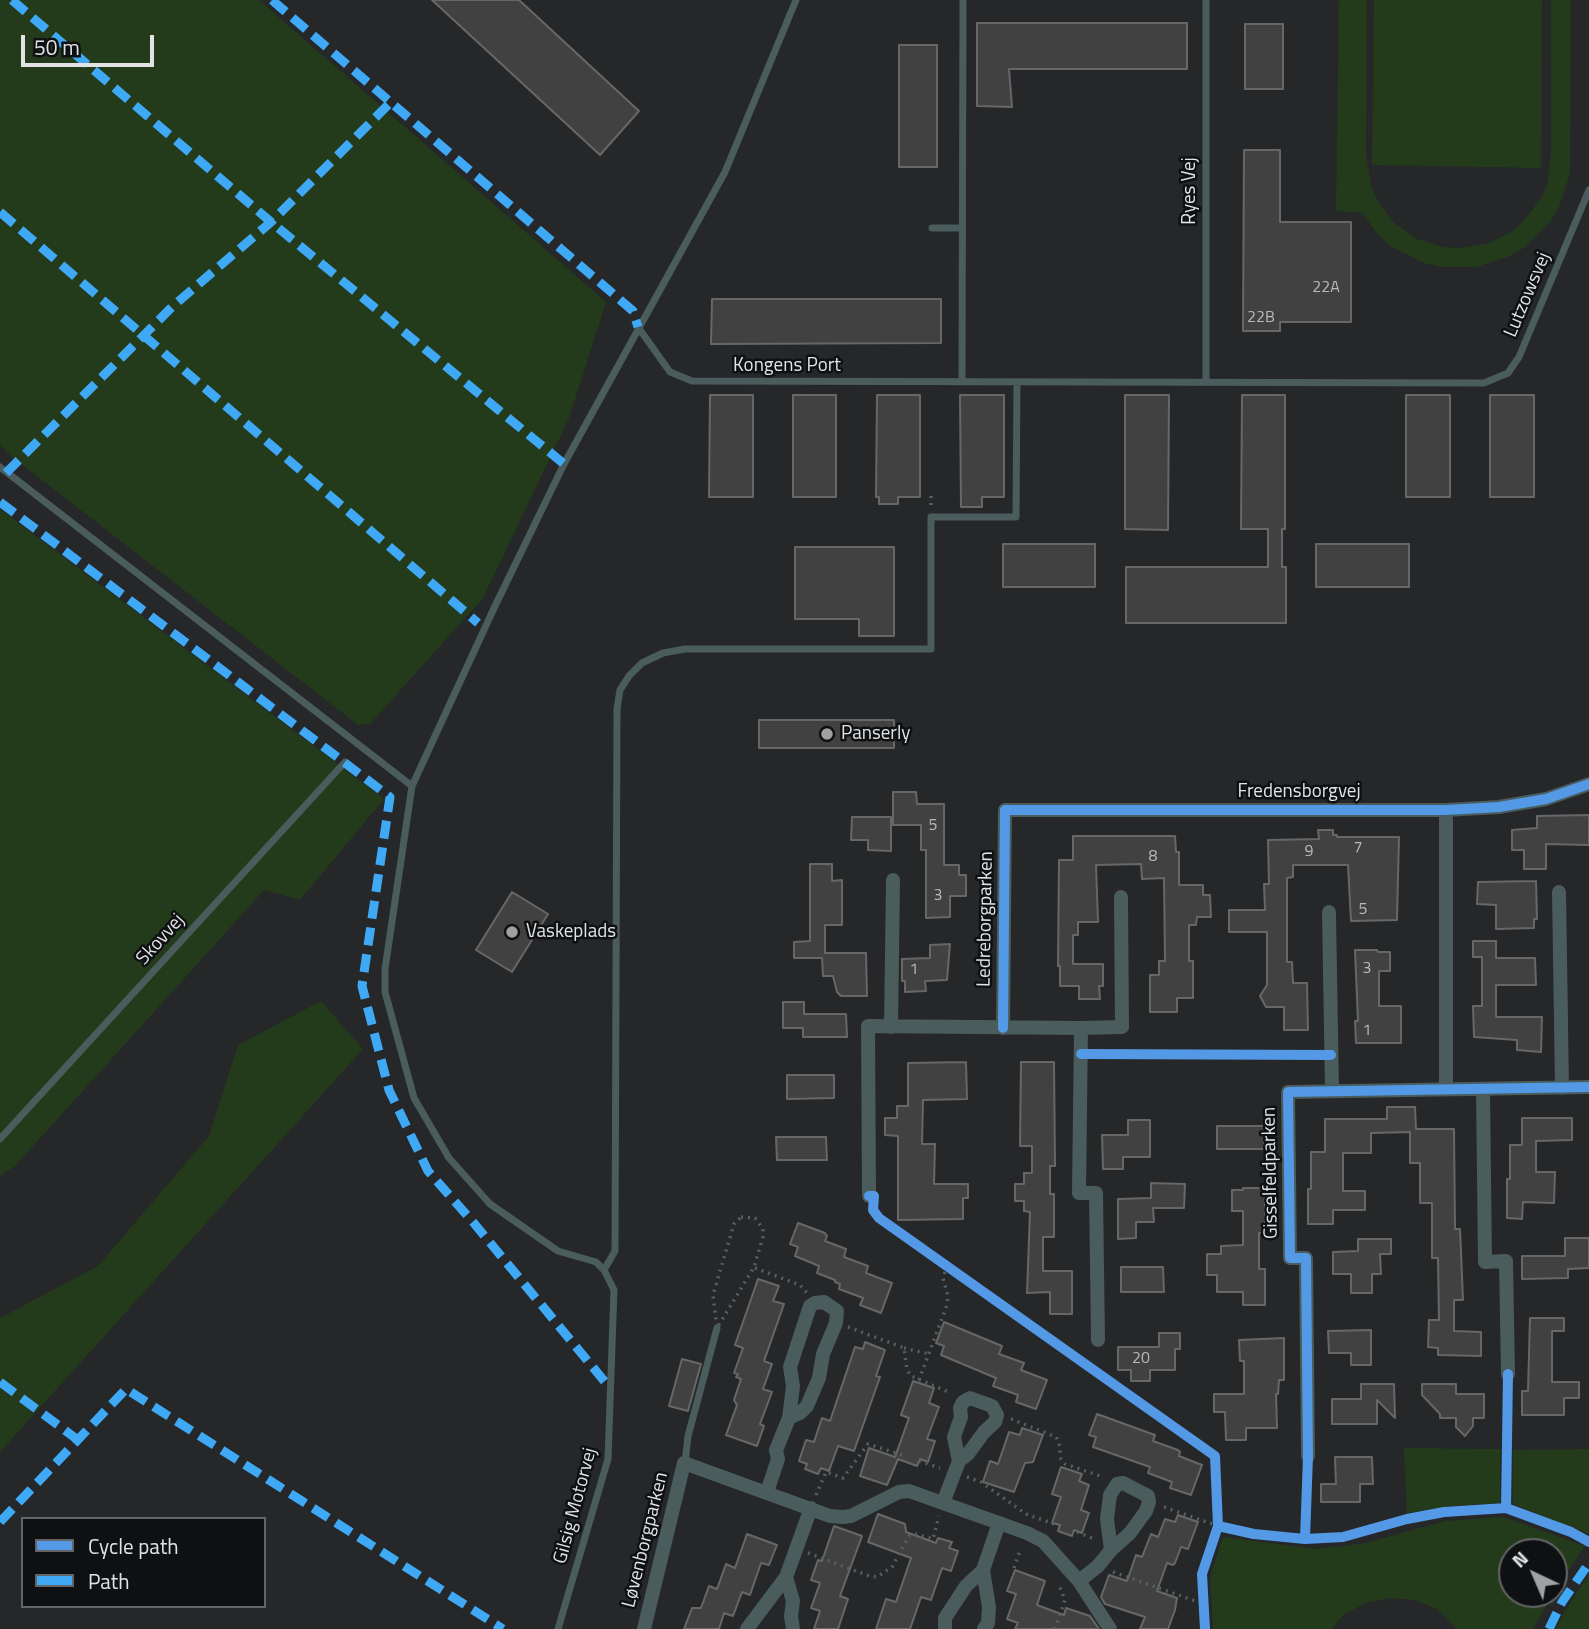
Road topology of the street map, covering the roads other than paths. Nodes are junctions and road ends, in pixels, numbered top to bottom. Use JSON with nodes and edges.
{"nodes":[{"id":1,"x":796,"y":0,"type":"edge"},
{"id":2,"x":962,"y":0,"type":"edge"},
{"id":3,"x":1206,"y":0,"type":"edge"},
{"id":4,"x":1589,"y":190,"type":"edge"},
{"id":5,"x":932,"y":228,"type":"dead end"},
{"id":6,"x":962,"y":228,"type":"junction"},
{"id":7,"x":638,"y":327,"type":"junction"},
{"id":8,"x":962,"y":382,"type":"junction"},
{"id":9,"x":1017,"y":382,"type":"junction"},
{"id":10,"x":1206,"y":382,"type":"junction"},
{"id":11,"x":0,"y":467,"type":"edge"},
{"id":12,"x":345,"y":762,"type":"dead end"},
{"id":13,"x":1589,"y":784,"type":"edge"},
{"id":14,"x":412,"y":786,"type":"junction"},
{"id":15,"x":1005,"y":810,"type":"joint"},
{"id":16,"x":1446,"y":810,"type":"junction"},
{"id":17,"x":892,"y":880,"type":"dead end"},
{"id":18,"x":1559,"y":892,"type":"dead end"},
{"id":19,"x":1121,"y":897,"type":"dead end"},
{"id":20,"x":1329,"y":912,"type":"dead end"},
{"id":21,"x":891,"y":1027,"type":"junction"},
{"id":22,"x":1003,"y":1028,"type":"junction"},
{"id":23,"x":1081,"y":1028,"type":"junction"},
{"id":24,"x":1589,"y":1087,"type":"edge"},
{"id":25,"x":1483,"y":1088,"type":"junction"},
{"id":26,"x":1562,"y":1088,"type":"junction"},
{"id":27,"x":1446,"y":1089,"type":"junction"},
{"id":28,"x":1332,"y":1091,"type":"junction"},
{"id":29,"x":0,"y":1139,"type":"edge"},
{"id":30,"x":869,"y":1196,"type":"dead end"},
{"id":31,"x":604,"y":1270,"type":"junction"},
{"id":32,"x":717,"y":1328,"type":"road end"},
{"id":33,"x":1098,"y":1340,"type":"dead end"},
{"id":34,"x":1507,"y":1374,"type":"dead end"},
{"id":35,"x":789,"y":1418,"type":"junction"},
{"id":36,"x":1308,"y":1456,"type":"dead end"},
{"id":37,"x":684,"y":1464,"type":"junction"},
{"id":38,"x":956,"y":1466,"type":"junction"},
{"id":39,"x":767,"y":1492,"type":"junction"},
{"id":40,"x":943,"y":1503,"type":"junction"},
{"id":41,"x":811,"y":1508,"type":"junction"},
{"id":42,"x":999,"y":1523,"type":"junction"},
{"id":43,"x":1111,"y":1550,"type":"junction"},
{"id":44,"x":983,"y":1570,"type":"junction"},
{"id":45,"x":786,"y":1577,"type":"junction"},
{"id":46,"x":1079,"y":1581,"type":"junction"},
{"id":47,"x":558,"y":1629,"type":"edge"},
{"id":48,"x":644,"y":1629,"type":"edge"},
{"id":49,"x":747,"y":1629,"type":"edge"},
{"id":50,"x":793,"y":1629,"type":"edge"},
{"id":51,"x":945,"y":1629,"type":"edge"},
{"id":52,"x":984,"y":1629,"type":"edge"},
{"id":53,"x":1110,"y":1629,"type":"edge"}],
"edges":[{"from":1,"to":7,"type":"lane"},
{"from":2,"to":6,"type":"lane"},
{"from":3,"to":10,"type":"lane","name":"Ryes Vej"},
{"from":4,"to":10,"type":"lane","name":"Lutzowsvej"},
{"from":5,"to":6,"type":"lane"},
{"from":6,"to":8,"type":"lane"},
{"from":7,"to":8,"type":"lane","name":"Kongens Port"},
{"from":7,"to":14,"type":"lane"},
{"from":8,"to":9,"type":"lane","name":"Kongens Port"},
{"from":9,"to":10,"type":"lane","name":"Kongens Port"},
{"from":9,"to":31,"type":"lane"},
{"from":11,"to":14,"type":"lane"},
{"from":12,"to":29,"type":"lane","name":"Skovvej"},
{"from":13,"to":16,"type":"street","name":"Fredensborgvej"},
{"from":14,"to":31,"type":"lane"},
{"from":15,"to":16,"type":"street","name":"Fredensborgvej"},
{"from":15,"to":22,"type":"street","name":"Ledreborgparken"},
{"from":16,"to":27,"type":"street"},
{"from":17,"to":21,"type":"street"},
{"from":18,"to":26,"type":"street"},
{"from":19,"to":23,"type":"street"},
{"from":20,"to":28,"type":"street"},
{"from":21,"to":22,"type":"street"},
{"from":21,"to":30,"type":"street"},
{"from":22,"to":23,"type":"street"},
{"from":23,"to":33,"type":"street"},
{"from":24,"to":26,"type":"street","name":"Gisselfeldparken"},
{"from":25,"to":26,"type":"street","name":"Gisselfeldparken"},
{"from":25,"to":27,"type":"street","name":"Gisselfeldparken"},
{"from":25,"to":34,"type":"street"},
{"from":27,"to":28,"type":"street","name":"Gisselfeldparken"},
{"from":28,"to":36,"type":"street","name":"Gisselfeldparken"},
{"from":31,"to":47,"type":"lane","name":"Gilsig Motorvej"},
{"from":32,"to":37,"type":"lane"},
{"from":35,"to":35,"type":"street"},
{"from":35,"to":39,"type":"street"},
{"from":37,"to":39,"type":"street","name":"Løvenborgparken"},
{"from":37,"to":48,"type":"street","name":"Løvenborgparken"},
{"from":38,"to":38,"type":"street"},
{"from":38,"to":40,"type":"street"},
{"from":39,"to":41,"type":"street","name":"Løvenborgparken"},
{"from":40,"to":41,"type":"street","name":"Løvenborgparken"},
{"from":40,"to":42,"type":"street","name":"Løvenborgparken"},
{"from":41,"to":45,"type":"street"},
{"from":42,"to":44,"type":"street"},
{"from":42,"to":46,"type":"street","name":"Løvenborgparken"},
{"from":43,"to":43,"type":"street"},
{"from":43,"to":46,"type":"street"},
{"from":44,"to":51,"type":"street"},
{"from":44,"to":52,"type":"street"},
{"from":45,"to":49,"type":"street"},
{"from":45,"to":50,"type":"street"},
{"from":46,"to":53,"type":"street","name":"Løvenborgparken"}]}
